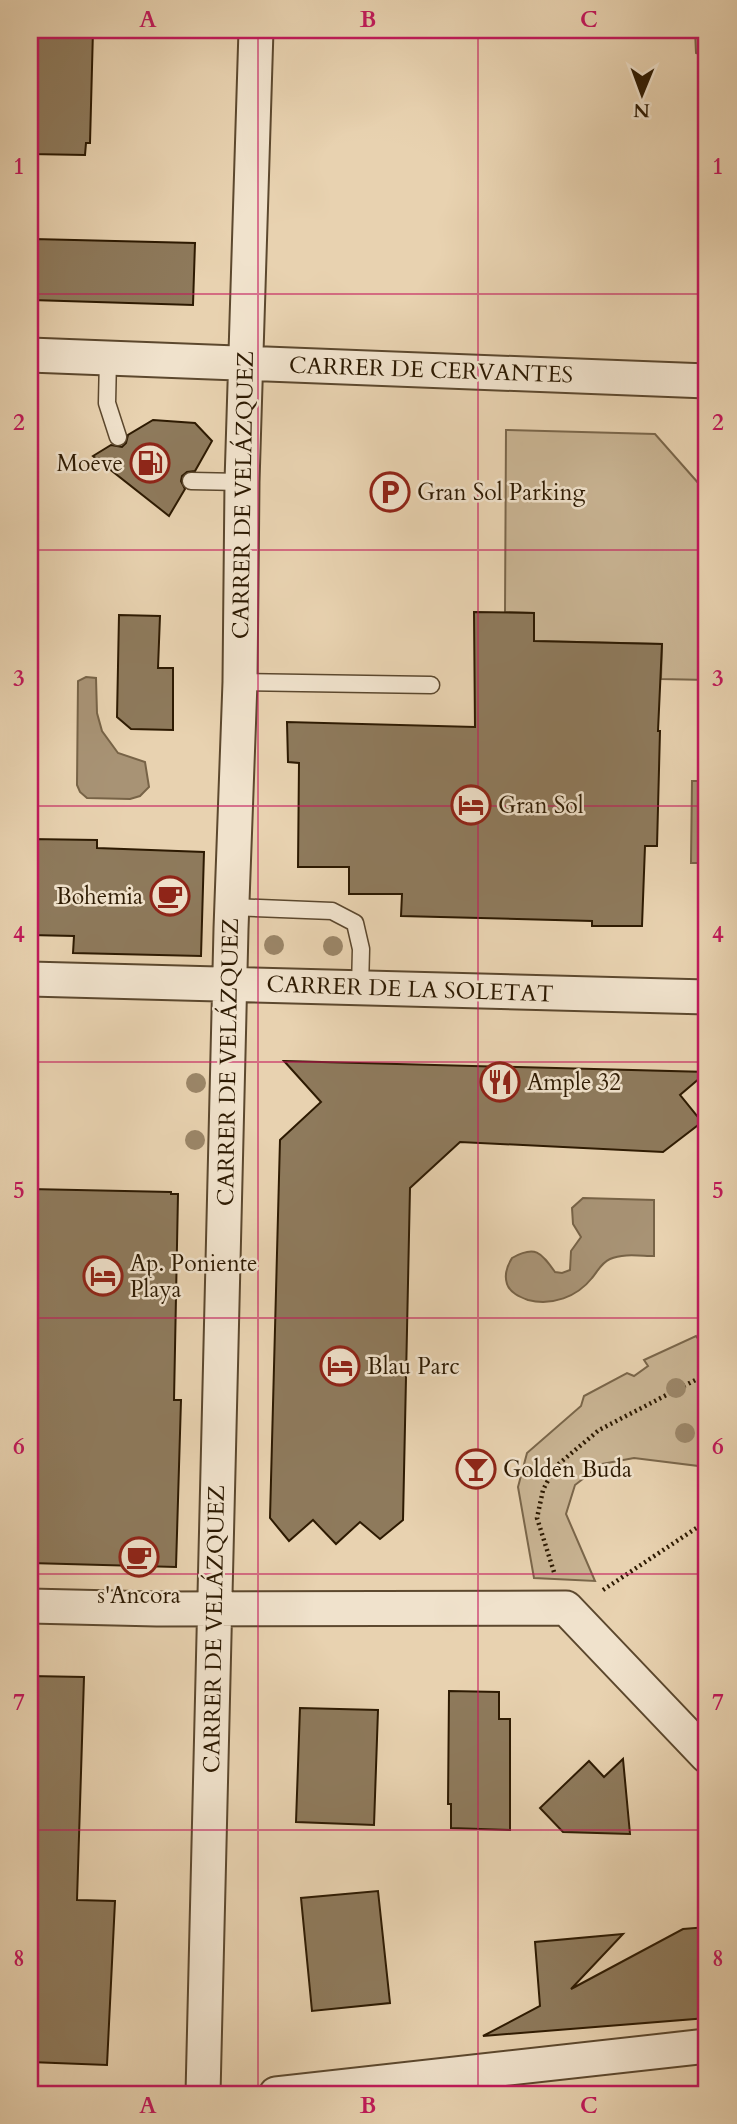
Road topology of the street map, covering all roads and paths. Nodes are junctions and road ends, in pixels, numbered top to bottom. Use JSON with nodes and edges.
{"nodes":[{"id":1,"x":256,"y":30,"type":"edge"},
{"id":2,"x":30,"y":355,"type":"edge"},
{"id":3,"x":108,"y":358,"type":"junction"},
{"id":4,"x":245,"y":363,"type":"junction"},
{"id":5,"x":707,"y":381,"type":"edge"},
{"id":6,"x":118,"y":437,"type":"dead end"},
{"id":7,"x":191,"y":481,"type":"dead end"},
{"id":8,"x":242,"y":482,"type":"junction"},
{"id":9,"x":240,"y":682,"type":"junction"},
{"id":10,"x":431,"y":685,"type":"dead end"},
{"id":11,"x":232,"y":907,"type":"junction"},
{"id":12,"x":30,"y":979,"type":"edge"},
{"id":13,"x":230,"y":985,"type":"junction"},
{"id":14,"x":360,"y":988,"type":"junction"},
{"id":15,"x":707,"y":997,"type":"edge"},
{"id":16,"x":707,"y":1374,"type":"edge"},
{"id":17,"x":707,"y":1521,"type":"edge"},
{"id":18,"x":603,"y":1590,"type":"dead end"},
{"id":19,"x":30,"y":1606,"type":"edge"},
{"id":20,"x":566,"y":1608,"type":"junction"},
{"id":21,"x":215,"y":1609,"type":"junction"},
{"id":22,"x":707,"y":1756,"type":"edge"},
{"id":23,"x":707,"y":2046,"type":"edge"},
{"id":24,"x":203,"y":2094,"type":"edge"},
{"id":25,"x":276,"y":2094,"type":"edge"}],
"edges":[{"from":1,"to":4,"type":"street","name":"CARRER DE VELÁZQUEZ"},
{"from":2,"to":3,"type":"street","name":"CARRER DE CERVANTES"},
{"from":3,"to":4,"type":"street","name":"CARRER DE CERVANTES"},
{"from":3,"to":6,"type":"lane"},
{"from":4,"to":5,"type":"street","name":"CARRER DE CERVANTES"},
{"from":4,"to":8,"type":"street","name":"CARRER DE VELÁZQUEZ"},
{"from":7,"to":8,"type":"lane"},
{"from":8,"to":9,"type":"street","name":"CARRER DE VELÁZQUEZ"},
{"from":9,"to":10,"type":"lane"},
{"from":9,"to":11,"type":"street","name":"CARRER DE VELÁZQUEZ"},
{"from":11,"to":13,"type":"street","name":"CARRER DE VELÁZQUEZ"},
{"from":11,"to":14,"type":"lane"},
{"from":12,"to":13,"type":"street","name":"CARRER DE LA SOLETAT"},
{"from":13,"to":14,"type":"street","name":"CARRER DE LA SOLETAT"},
{"from":13,"to":21,"type":"street","name":"CARRER DE VELÁZQUEZ"},
{"from":14,"to":15,"type":"street","name":"CARRER DE LA SOLETAT"},
{"from":16,"to":20,"type":"path"},
{"from":17,"to":18,"type":"path"},
{"from":19,"to":21,"type":"street"},
{"from":20,"to":21,"type":"street"},
{"from":20,"to":22,"type":"street"},
{"from":21,"to":24,"type":"street","name":"CARRER DE VELÁZQUEZ"},
{"from":23,"to":25,"type":"street"}]}
